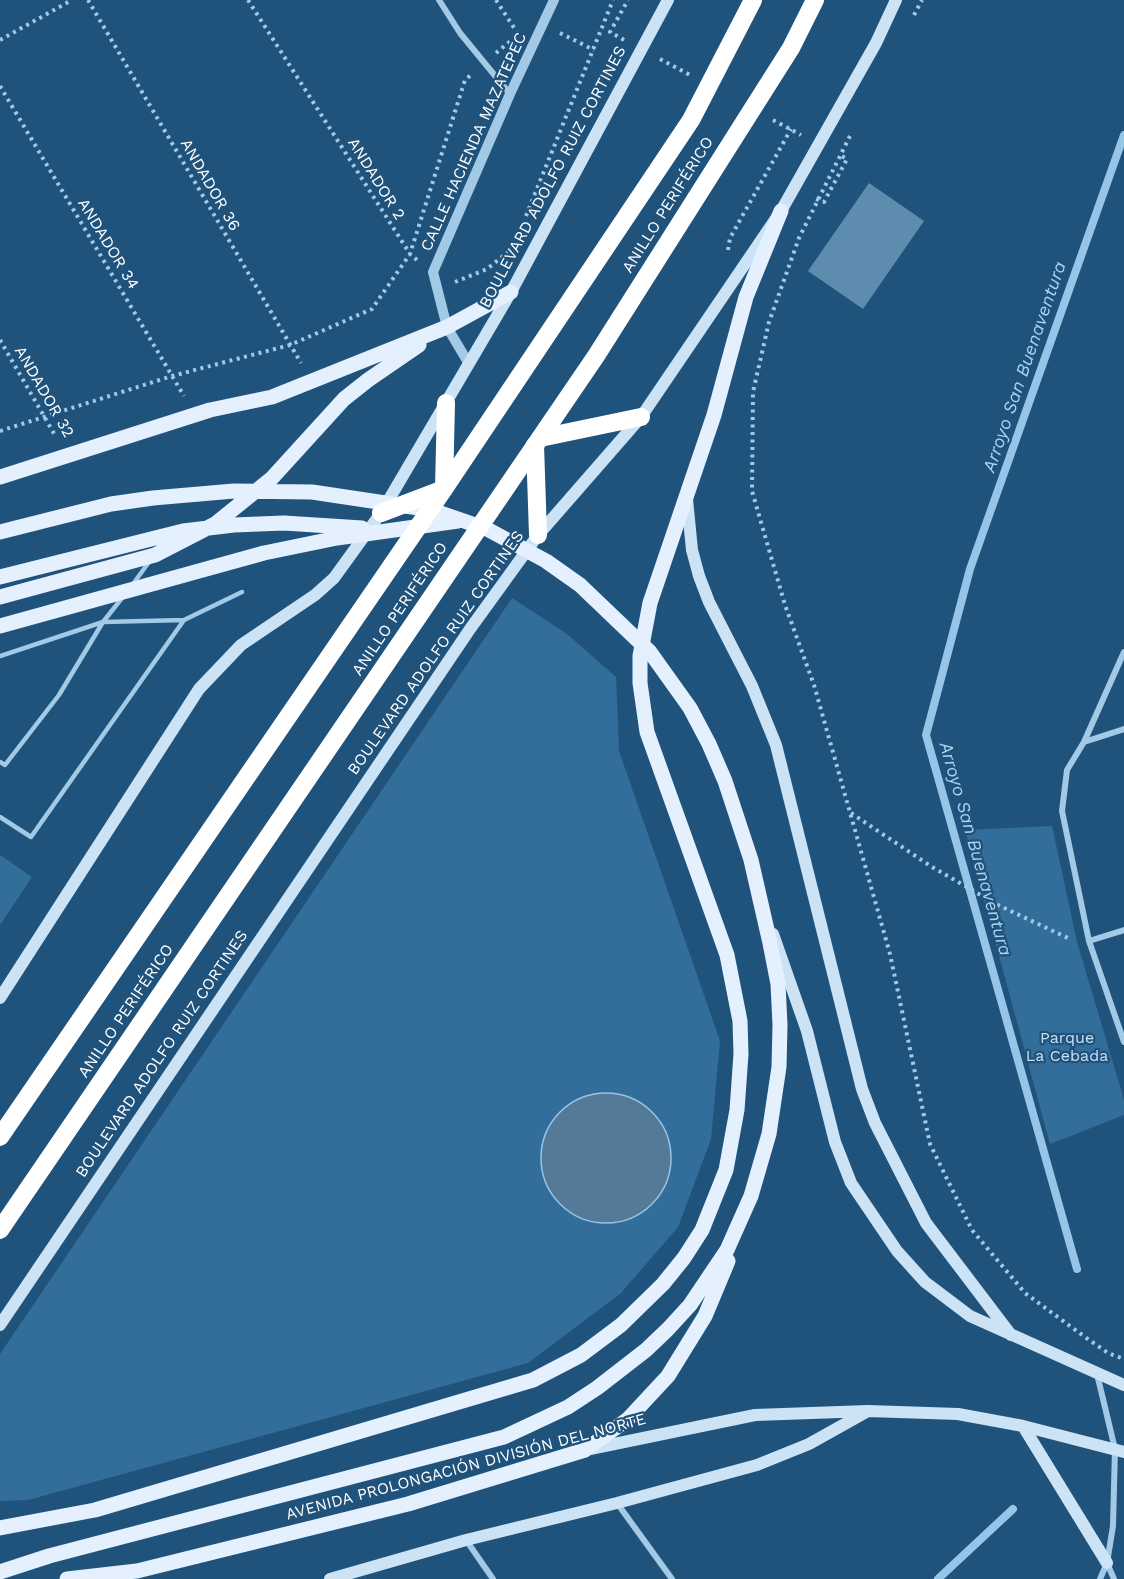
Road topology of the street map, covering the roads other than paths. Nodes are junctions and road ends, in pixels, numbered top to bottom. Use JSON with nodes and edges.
{"nodes":[{"id":1,"x":439,"y":0,"type":"edge"},
{"id":2,"x":554,"y":0,"type":"edge"},
{"id":3,"x":668,"y":0,"type":"edge"},
{"id":4,"x":753,"y":0,"type":"edge"},
{"id":5,"x":815,"y":0,"type":"edge"},
{"id":6,"x":896,"y":0,"type":"edge"},
{"id":7,"x":510,"y":94,"type":"junction"},
{"id":8,"x":781,"y":211,"type":"junction"},
{"id":9,"x":511,"y":292,"type":"junction"},
{"id":10,"x":447,"y":327,"type":"junction"},
{"id":11,"x":469,"y":364,"type":"junction"},
{"id":12,"x":446,"y":403,"type":"junction"},
{"id":13,"x":640,"y":417,"type":"junction"},
{"id":14,"x":538,"y":441,"type":"junction"},
{"id":15,"x":0,"y":477,"type":"edge"},
{"id":16,"x":444,"y":489,"type":"junction"},
{"id":17,"x":687,"y":495,"type":"junction"},
{"id":18,"x":466,"y":520,"type":"junction"},
{"id":19,"x":382,"y":522,"type":"junction"},
{"id":20,"x":0,"y":532,"type":"edge"},
{"id":21,"x":538,"y":535,"type":"junction"},
{"id":22,"x":155,"y":555,"type":"junction"},
{"id":23,"x":0,"y":577,"type":"edge"},
{"id":24,"x":242,"y":591,"type":"dead end"},
{"id":25,"x":0,"y":597,"type":"edge"},
{"id":26,"x":184,"y":620,"type":"junction"},
{"id":27,"x":103,"y":622,"type":"junction"},
{"id":28,"x":0,"y":626,"type":"edge"},
{"id":29,"x":1124,"y":652,"type":"edge"},
{"id":30,"x":0,"y":656,"type":"edge"},
{"id":31,"x":1124,"y":729,"type":"edge"},
{"id":32,"x":1084,"y":742,"type":"junction"},
{"id":33,"x":0,"y":762,"type":"edge"},
{"id":34,"x":0,"y":817,"type":"edge"},
{"id":35,"x":759,"y":902,"type":"junction"},
{"id":36,"x":1124,"y":930,"type":"edge"},
{"id":37,"x":1089,"y":941,"type":"junction"},
{"id":38,"x":0,"y":998,"type":"edge"},
{"id":39,"x":1124,"y":1042,"type":"edge"},
{"id":40,"x":0,"y":1137,"type":"edge"},
{"id":41,"x":740,"y":1223,"type":"junction"},
{"id":42,"x":0,"y":1230,"type":"edge"},
{"id":43,"x":0,"y":1324,"type":"edge"},
{"id":44,"x":1011,"y":1335,"type":"junction"},
{"id":45,"x":1097,"y":1374,"type":"junction"},
{"id":46,"x":1124,"y":1385,"type":"edge"},
{"id":47,"x":868,"y":1411,"type":"junction"},
{"id":48,"x":1023,"y":1426,"type":"junction"},
{"id":49,"x":585,"y":1450,"type":"junction"},
{"id":50,"x":1119,"y":1450,"type":"edge"},
{"id":51,"x":617,"y":1503,"type":"junction"},
{"id":52,"x":0,"y":1528,"type":"edge"},
{"id":53,"x":466,"y":1540,"type":"junction"},
{"id":54,"x":1107,"y":1563,"type":"junction"},
{"id":55,"x":0,"y":1572,"type":"edge"},
{"id":56,"x":67,"y":1579,"type":"edge"},
{"id":57,"x":330,"y":1579,"type":"edge"},
{"id":58,"x":493,"y":1579,"type":"edge"},
{"id":59,"x":672,"y":1579,"type":"edge"},
{"id":60,"x":1100,"y":1579,"type":"edge"},
{"id":61,"x":1114,"y":1579,"type":"edge"}],
"edges":[{"from":1,"to":7,"type":"street"},
{"from":2,"to":7,"type":"street","name":"CALLE HACIENDA MAZATEPEC"},
{"from":3,"to":9,"type":"main road","name":"BOULEVARD ADOLFO RUIZ CORTINES"},
{"from":4,"to":16,"type":"highway","name":"ANILLO PERIFÉRICO"},
{"from":5,"to":14,"type":"highway","name":"ANILLO PERIFÉRICO"},
{"from":6,"to":8,"type":"main road","name":"BOULEVARD ADOLFO RUIZ CORTINES"},
{"from":7,"to":10,"type":"street","name":"CALLE HACIENDA MAZATEPEC"},
{"from":8,"to":13,"type":"main road","name":"BOULEVARD ADOLFO RUIZ CORTINES"},
{"from":8,"to":17,"type":"main road"},
{"from":9,"to":10,"type":"main road"},
{"from":9,"to":11,"type":"main road","name":"BOULEVARD ADOLFO RUIZ CORTINES"},
{"from":10,"to":11,"type":"street","name":"CALLE HACIENDA MAZATEPEC"},
{"from":10,"to":15,"type":"main road"},
{"from":10,"to":22,"type":"main road"},
{"from":11,"to":12,"type":"main road","name":"BOULEVARD ADOLFO RUIZ CORTINES"},
{"from":12,"to":16,"type":"highway"},
{"from":12,"to":19,"type":"main road","name":"BOULEVARD ADOLFO RUIZ CORTINES"},
{"from":13,"to":14,"type":"highway"},
{"from":13,"to":21,"type":"main road","name":"BOULEVARD ADOLFO RUIZ CORTINES"},
{"from":14,"to":21,"type":"highway"},
{"from":14,"to":42,"type":"highway","name":"ANILLO PERIFÉRICO"},
{"from":16,"to":19,"type":"highway"},
{"from":16,"to":40,"type":"highway","name":"ANILLO PERIFÉRICO"},
{"from":17,"to":44,"type":"main road"},
{"from":17,"to":52,"type":"main road"},
{"from":18,"to":19,"type":"main road"},
{"from":18,"to":20,"type":"main road"},
{"from":18,"to":35,"type":"main road"},
{"from":19,"to":23,"type":"main road"},
{"from":19,"to":28,"type":"main road"},
{"from":19,"to":38,"type":"main road","name":"BOULEVARD ADOLFO RUIZ CORTINES"},
{"from":21,"to":43,"type":"main road","name":"BOULEVARD ADOLFO RUIZ CORTINES"},
{"from":22,"to":25,"type":"main road"},
{"from":22,"to":27,"type":"lane"},
{"from":24,"to":26,"type":"lane"},
{"from":26,"to":27,"type":"lane"},
{"from":26,"to":34,"type":"lane"},
{"from":27,"to":30,"type":"lane"},
{"from":27,"to":33,"type":"lane"},
{"from":29,"to":32,"type":"street"},
{"from":31,"to":32,"type":"street"},
{"from":32,"to":37,"type":"street"},
{"from":35,"to":41,"type":"main road"},
{"from":35,"to":44,"type":"main road"},
{"from":36,"to":37,"type":"street"},
{"from":37,"to":39,"type":"street"},
{"from":41,"to":49,"type":"main road"},
{"from":41,"to":55,"type":"main road"},
{"from":44,"to":45,"type":"main road"},
{"from":45,"to":46,"type":"main road"},
{"from":45,"to":50,"type":"street"},
{"from":47,"to":48,"type":"main road","name":"AVENIDA PROLONGACIÓN DIVISIÓN DEL NORTE"},
{"from":47,"to":49,"type":"main road","name":"AVENIDA PROLONGACIÓN DIVISIÓN DEL NORTE"},
{"from":47,"to":51,"type":"main road"},
{"from":48,"to":50,"type":"main road","name":"AVENIDA PROLONGACIÓN DIVISIÓN DEL NORTE"},
{"from":48,"to":54,"type":"main road"},
{"from":49,"to":56,"type":"main road","name":"AVENIDA PROLONGACIÓN DIVISIÓN DEL NORTE"},
{"from":50,"to":54,"type":"street"},
{"from":51,"to":53,"type":"main road"},
{"from":51,"to":59,"type":"street"},
{"from":53,"to":57,"type":"main road"},
{"from":53,"to":58,"type":"street"},
{"from":54,"to":60,"type":"street"},
{"from":54,"to":61,"type":"street"}]}
